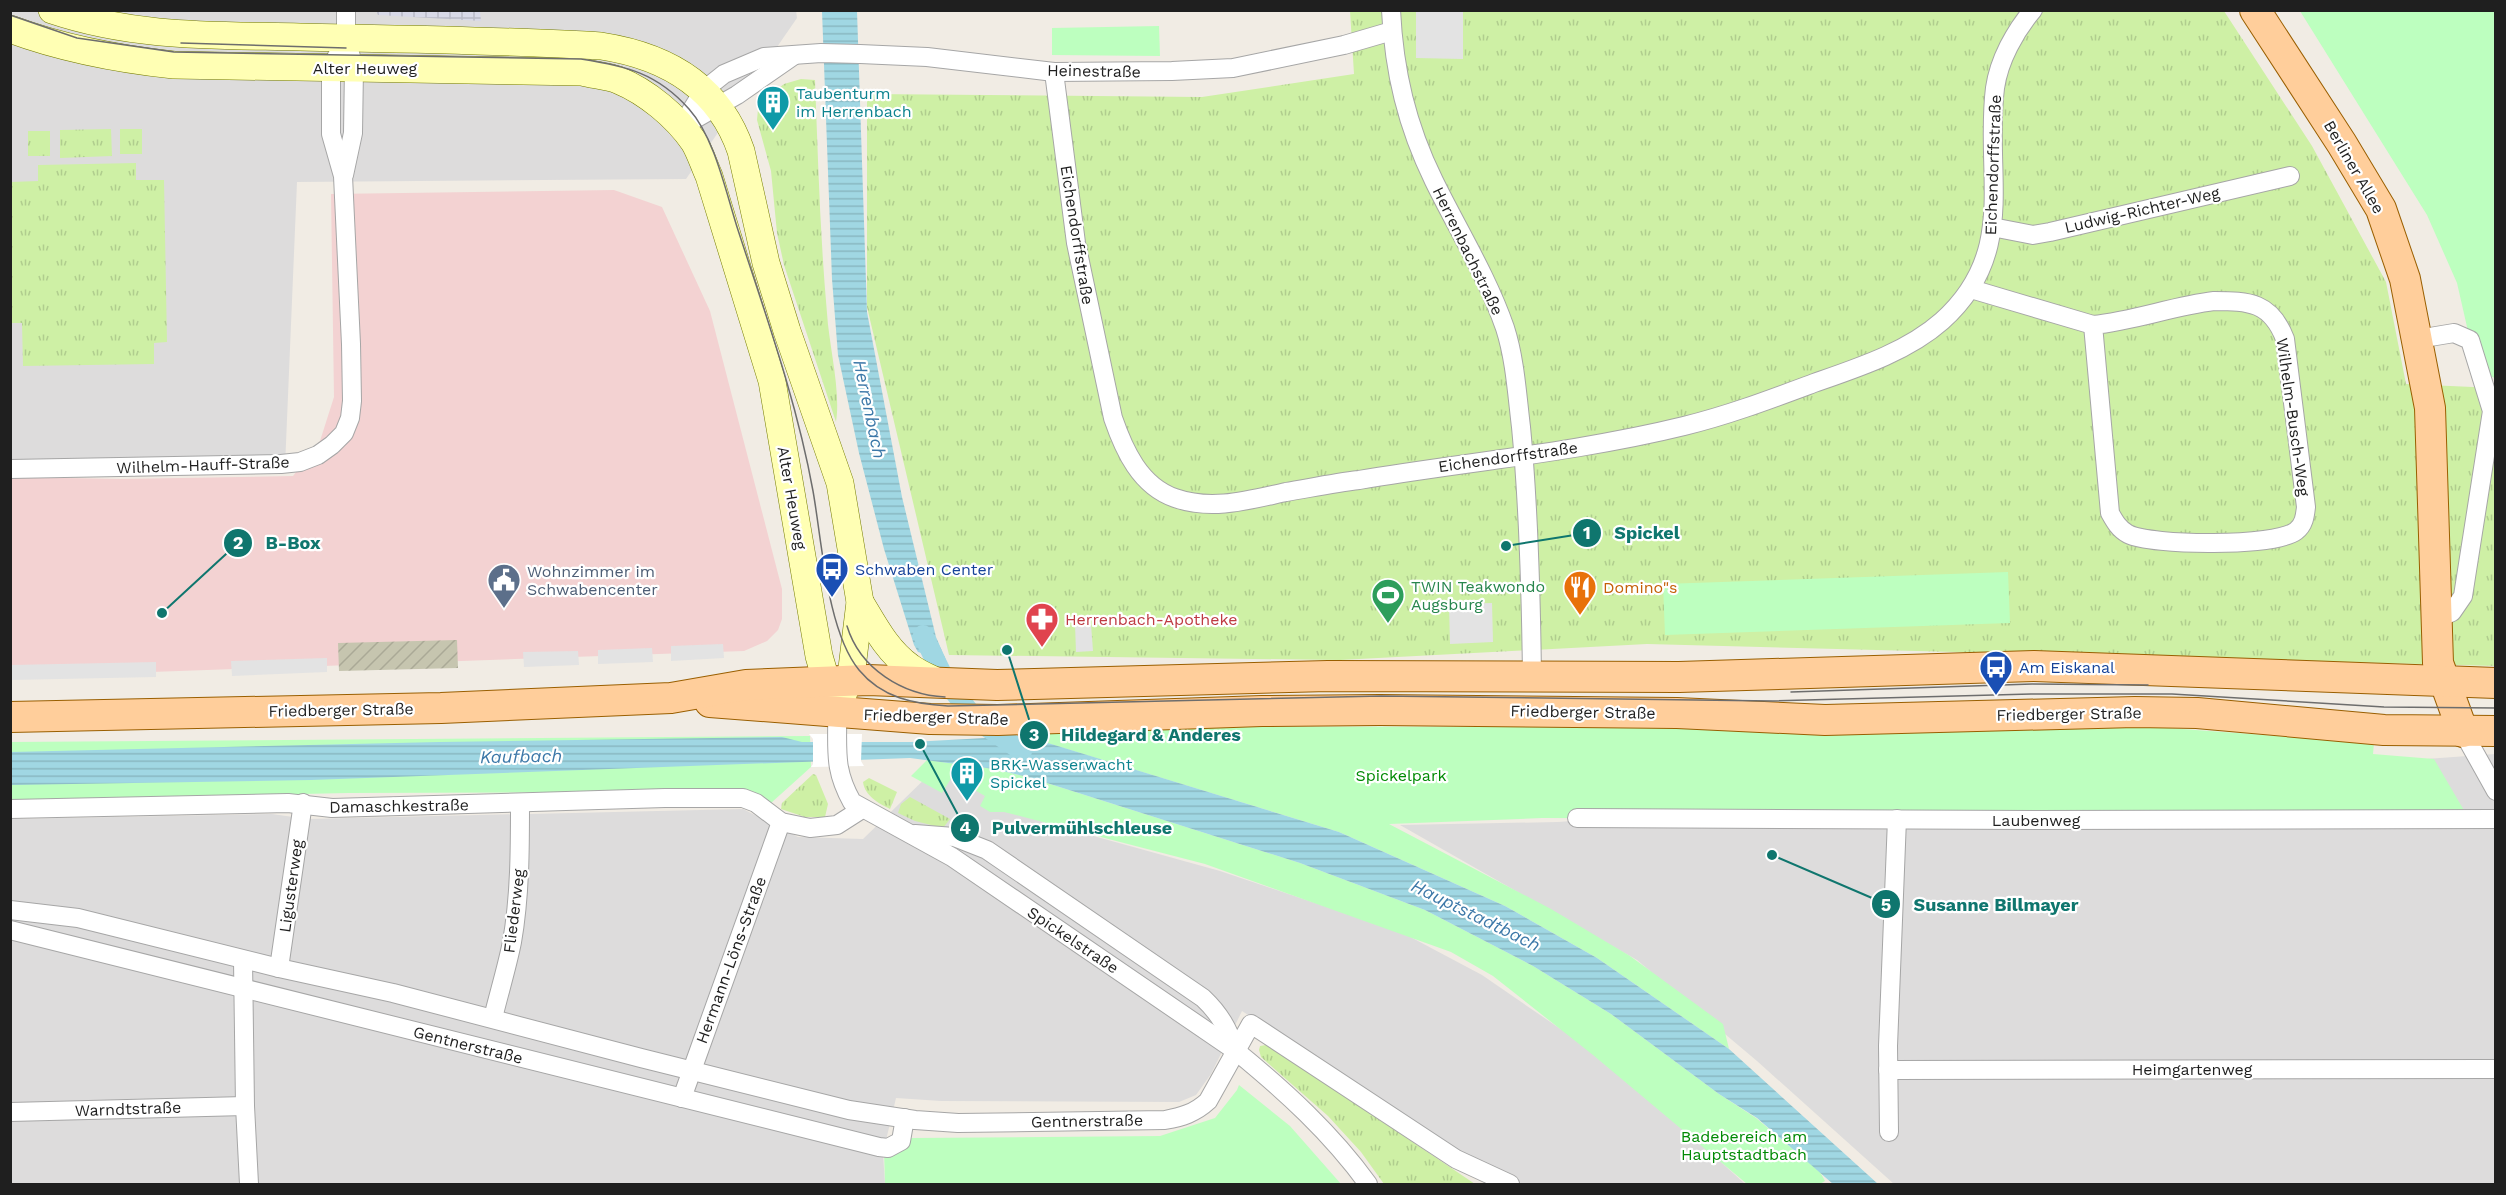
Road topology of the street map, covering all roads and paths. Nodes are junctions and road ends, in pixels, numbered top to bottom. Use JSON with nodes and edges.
{"nodes":[{"id":1,"x":52,"y":10,"type":"edge"},
{"id":2,"x":346,"y":10,"type":"edge"},
{"id":3,"x":1391,"y":10,"type":"edge"},
{"id":4,"x":2033,"y":10,"type":"edge"},
{"id":5,"x":2255,"y":10,"type":"edge"},
{"id":6,"x":10,"y":29,"type":"edge"},
{"id":7,"x":1392,"y":31,"type":"junction"},
{"id":8,"x":346,"y":38,"type":"junction"},
{"id":9,"x":793,"y":56,"type":"junction"},
{"id":10,"x":342,"y":68,"type":"junction"},
{"id":11,"x":1054,"y":72,"type":"junction"},
{"id":12,"x":717,"y":107,"type":"junction"},
{"id":13,"x":689,"y":138,"type":"junction"},
{"id":14,"x":2290,"y":176,"type":"dead end"},
{"id":15,"x":1992,"y":227,"type":"junction"},
{"id":16,"x":1971,"y":289,"type":"junction"},
{"id":17,"x":2093,"y":325,"type":"junction"},
{"id":18,"x":2418,"y":339,"type":"junction"},
{"id":19,"x":1523,"y":454,"type":"junction"},
{"id":20,"x":10,"y":469,"type":"edge"},
{"id":21,"x":860,"y":602,"type":"junction"},
{"id":22,"x":2446,"y":612,"type":"junction"},
{"id":23,"x":909,"y":674,"type":"junction"},
{"id":24,"x":1532,"y":677,"type":"junction"},
{"id":25,"x":2444,"y":681,"type":"junction"},
{"id":26,"x":837,"y":682,"type":"junction"},
{"id":27,"x":2496,"y":683,"type":"edge"},
{"id":28,"x":671,"y":698,"type":"junction"},
{"id":29,"x":10,"y":717,"type":"edge"},
{"id":30,"x":837,"y":724,"type":"junction"},
{"id":31,"x":2496,"y":731,"type":"edge"},
{"id":32,"x":2463,"y":732,"type":"junction"},
{"id":33,"x":2496,"y":791,"type":"edge"},
{"id":34,"x":303,"y":803,"type":"junction"},
{"id":35,"x":520,"y":803,"type":"junction"},
{"id":36,"x":10,"y":809,"type":"edge"},
{"id":37,"x":862,"y":809,"type":"junction"},
{"id":38,"x":1577,"y":818,"type":"dead end"},
{"id":39,"x":1897,"y":819,"type":"junction"},
{"id":40,"x":2496,"y":819,"type":"edge"},
{"id":41,"x":781,"y":822,"type":"junction"},
{"id":42,"x":908,"y":833,"type":"junction"},
{"id":43,"x":10,"y":910,"type":"edge"},
{"id":44,"x":10,"y":930,"type":"edge"},
{"id":45,"x":243,"y":960,"type":"junction"},
{"id":46,"x":279,"y":968,"type":"junction"},
{"id":47,"x":242,"y":990,"type":"junction"},
{"id":48,"x":1217,"y":1012,"type":"junction"},
{"id":49,"x":493,"y":1018,"type":"junction"},
{"id":50,"x":1251,"y":1024,"type":"junction"},
{"id":51,"x":1236,"y":1051,"type":"junction"},
{"id":52,"x":2496,"y":1069,"type":"edge"},
{"id":53,"x":1888,"y":1070,"type":"junction"},
{"id":54,"x":691,"y":1071,"type":"junction"},
{"id":55,"x":682,"y":1098,"type":"junction"},
{"id":56,"x":245,"y":1106,"type":"junction"},
{"id":57,"x":10,"y":1112,"type":"edge"},
{"id":58,"x":905,"y":1118,"type":"junction"},
{"id":59,"x":1889,"y":1132,"type":"dead end"},
{"id":60,"x":249,"y":1185,"type":"edge"},
{"id":61,"x":1368,"y":1185,"type":"edge"},
{"id":62,"x":1510,"y":1185,"type":"edge"}],
"edges":[{"from":1,"to":8,"type":"street","name":"Alter Heuweg"},
{"from":2,"to":8,"type":"street"},
{"from":3,"to":7,"type":"street","name":"Herrenbachstraße"},
{"from":4,"to":15,"type":"street","name":"Eichendorffstraße"},
{"from":5,"to":18,"type":"main road","name":"Berliner Allee"},
{"from":6,"to":10,"type":"street","name":"Alter Heuweg"},
{"from":7,"to":11,"type":"street","name":"Heinestraße"},
{"from":7,"to":19,"type":"street","name":"Herrenbachstraße"},
{"from":8,"to":10,"type":"street","name":"Wilhelm-Hauff-Straße"},
{"from":8,"to":12,"type":"street","name":"Alter Heuweg"},
{"from":9,"to":11,"type":"street","name":"Heinestraße"},
{"from":9,"to":12,"type":"street","name":"Heinestraße"},
{"from":9,"to":12,"type":"street","name":"Heinestraße"},
{"from":10,"to":13,"type":"street","name":"Alter Heuweg"},
{"from":10,"to":20,"type":"street","name":"Wilhelm-Hauff-Straße"},
{"from":11,"to":19,"type":"street","name":"Eichendorffstraße"},
{"from":12,"to":13,"type":"street","name":"Heinestraße"},
{"from":12,"to":13,"type":"street"},
{"from":12,"to":21,"type":"street","name":"Alter Heuweg"},
{"from":13,"to":26,"type":"street","name":"Alter Heuweg"},
{"from":14,"to":15,"type":"street","name":"Ludwig-Richter-Weg"},
{"from":15,"to":16,"type":"street","name":"Eichendorffstraße"},
{"from":16,"to":17,"type":"street","name":"Wilhelm-Busch-Weg"},
{"from":16,"to":19,"type":"street","name":"Eichendorffstraße"},
{"from":17,"to":17,"type":"street","name":"Wilhelm-Busch-Weg"},
{"from":18,"to":22,"type":"main road","name":"Berliner Allee"},
{"from":18,"to":22,"type":"street","name":"Berliner Allee"},
{"from":19,"to":24,"type":"street","name":"Herrenbachstraße"},
{"from":21,"to":23,"type":"street"},
{"from":21,"to":26,"type":"street","name":"Alter Heuweg"},
{"from":22,"to":25,"type":"main road","name":"Berliner Allee"},
{"from":23,"to":24,"type":"main road","name":"Friedberger Straße"},
{"from":23,"to":26,"type":"main road","name":"Friedberger Straße"},
{"from":24,"to":25,"type":"main road","name":"Friedberger Straße"},
{"from":25,"to":27,"type":"main road","name":"Friedberger Straße"},
{"from":25,"to":32,"type":"main road","name":"Berliner Allee"},
{"from":26,"to":28,"type":"main road","name":"Friedberger Straße"},
{"from":26,"to":30,"type":"street","name":"Alter Heuweg"},
{"from":28,"to":29,"type":"main road","name":"Friedberger Straße"},
{"from":28,"to":30,"type":"main road","name":"Friedberger Straße"},
{"from":30,"to":32,"type":"main road","name":"Friedberger Straße"},
{"from":30,"to":37,"type":"street","name":"Spickelstraße"},
{"from":31,"to":32,"type":"main road","name":"Friedberger Straße"},
{"from":32,"to":33,"type":"street"},
{"from":34,"to":35,"type":"street","name":"Damaschkestraße"},
{"from":34,"to":36,"type":"street","name":"Damaschkestraße"},
{"from":34,"to":46,"type":"street","name":"Ligusterweg"},
{"from":35,"to":41,"type":"street","name":"Damaschkestraße"},
{"from":35,"to":49,"type":"street","name":"Fliederweg"},
{"from":37,"to":41,"type":"street"},
{"from":37,"to":42,"type":"street","name":"Spickelstraße"},
{"from":38,"to":39,"type":"street","name":"Laubenweg"},
{"from":39,"to":40,"type":"street","name":"Laubenweg"},
{"from":39,"to":53,"type":"street"},
{"from":41,"to":54,"type":"street","name":"Hermann-Löns-Straße"},
{"from":42,"to":48,"type":"street","name":"Spickelstraße"},
{"from":42,"to":51,"type":"street","name":"Spickelstraße"},
{"from":43,"to":45,"type":"street","name":"Gentnerstraße"},
{"from":44,"to":47,"type":"street","name":"Gentnerstraße"},
{"from":45,"to":46,"type":"street","name":"Gentnerstraße"},
{"from":45,"to":47,"type":"street"},
{"from":46,"to":49,"type":"street","name":"Gentnerstraße"},
{"from":47,"to":55,"type":"street","name":"Gentnerstraße"},
{"from":47,"to":56,"type":"street"},
{"from":48,"to":50,"type":"street","name":"Spickelstraße"},
{"from":48,"to":51,"type":"street","name":"Spickelstraße"},
{"from":49,"to":54,"type":"street","name":"Gentnerstraße"},
{"from":50,"to":51,"type":"street"},
{"from":50,"to":62,"type":"street","name":"Spickelstraße"},
{"from":51,"to":58,"type":"street","name":"Gentnerstraße"},
{"from":51,"to":61,"type":"street","name":"Spickelstraße"},
{"from":52,"to":53,"type":"street","name":"Heimgartenweg"},
{"from":53,"to":59,"type":"street"},
{"from":54,"to":55,"type":"street","name":"Hermann-Löns-Straße"},
{"from":54,"to":58,"type":"street","name":"Gentnerstraße"},
{"from":55,"to":58,"type":"street","name":"Gentnerstraße"},
{"from":56,"to":57,"type":"street","name":"Warndtstraße"},
{"from":56,"to":60,"type":"street"}]}
